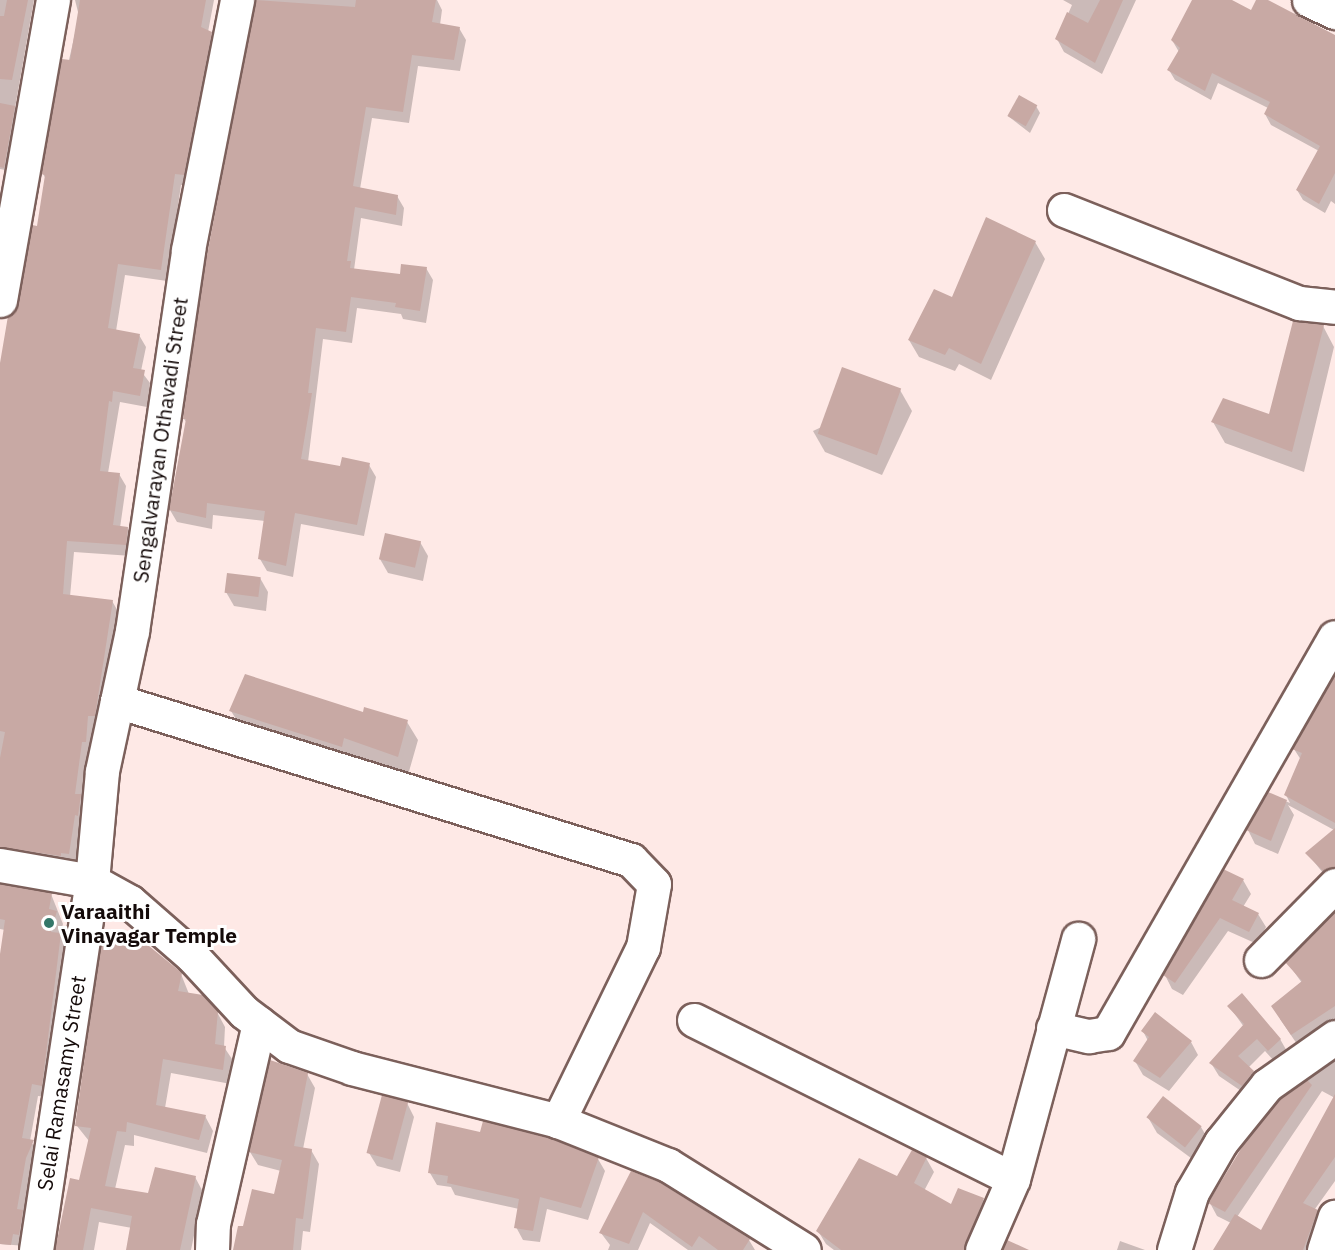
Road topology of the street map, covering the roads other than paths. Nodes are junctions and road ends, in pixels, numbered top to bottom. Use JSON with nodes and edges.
{"nodes":[{"id":1,"x":53,"y":0,"type":"edge"},
{"id":2,"x":237,"y":0,"type":"edge"},
{"id":3,"x":1309,"y":0,"type":"edge"},
{"id":4,"x":1335,"y":12,"type":"edge"},
{"id":5,"x":1064,"y":210,"type":"dead end"},
{"id":6,"x":0,"y":300,"type":"edge"},
{"id":7,"x":1335,"y":307,"type":"edge"},
{"id":8,"x":1335,"y":637,"type":"edge"},
{"id":9,"x":117,"y":701,"type":"junction"},
{"id":10,"x":0,"y":865,"type":"edge"},
{"id":11,"x":92,"y":881,"type":"junction"},
{"id":12,"x":1335,"y":885,"type":"edge"},
{"id":13,"x":1078,"y":939,"type":"dead end"},
{"id":14,"x":1261,"y":960,"type":"dead end"},
{"id":15,"x":694,"y":1020,"type":"dead end"},
{"id":16,"x":259,"y":1023,"type":"junction"},
{"id":17,"x":1053,"y":1028,"type":"junction"},
{"id":18,"x":1335,"y":1037,"type":"edge"},
{"id":19,"x":558,"y":1121,"type":"junction"},
{"id":20,"x":1013,"y":1179,"type":"junction"},
{"id":21,"x":1335,"y":1217,"type":"edge"},
{"id":22,"x":785,"y":1245,"type":"edge"},
{"id":23,"x":36,"y":1250,"type":"edge"},
{"id":24,"x":212,"y":1250,"type":"edge"},
{"id":25,"x":982,"y":1250,"type":"edge"},
{"id":26,"x":1174,"y":1250,"type":"edge"},
{"id":27,"x":1324,"y":1250,"type":"edge"}],
"edges":[{"from":1,"to":6,"type":"street"},
{"from":2,"to":9,"type":"street","name":"Sengalvarayan Othavadi Street"},
{"from":3,"to":4,"type":"street"},
{"from":5,"to":7,"type":"street"},
{"from":8,"to":17,"type":"street"},
{"from":9,"to":11,"type":"street","name":"Sengalvarayan Othavadi Street"},
{"from":9,"to":19,"type":"street"},
{"from":10,"to":11,"type":"street"},
{"from":11,"to":16,"type":"street"},
{"from":11,"to":23,"type":"street","name":"Selai Ramasamy Street"},
{"from":12,"to":14,"type":"street"},
{"from":13,"to":17,"type":"street"},
{"from":15,"to":20,"type":"street"},
{"from":16,"to":19,"type":"street"},
{"from":16,"to":24,"type":"street"},
{"from":17,"to":20,"type":"street"},
{"from":18,"to":26,"type":"street"},
{"from":19,"to":22,"type":"street"},
{"from":20,"to":25,"type":"street"},
{"from":21,"to":27,"type":"street"}]}
